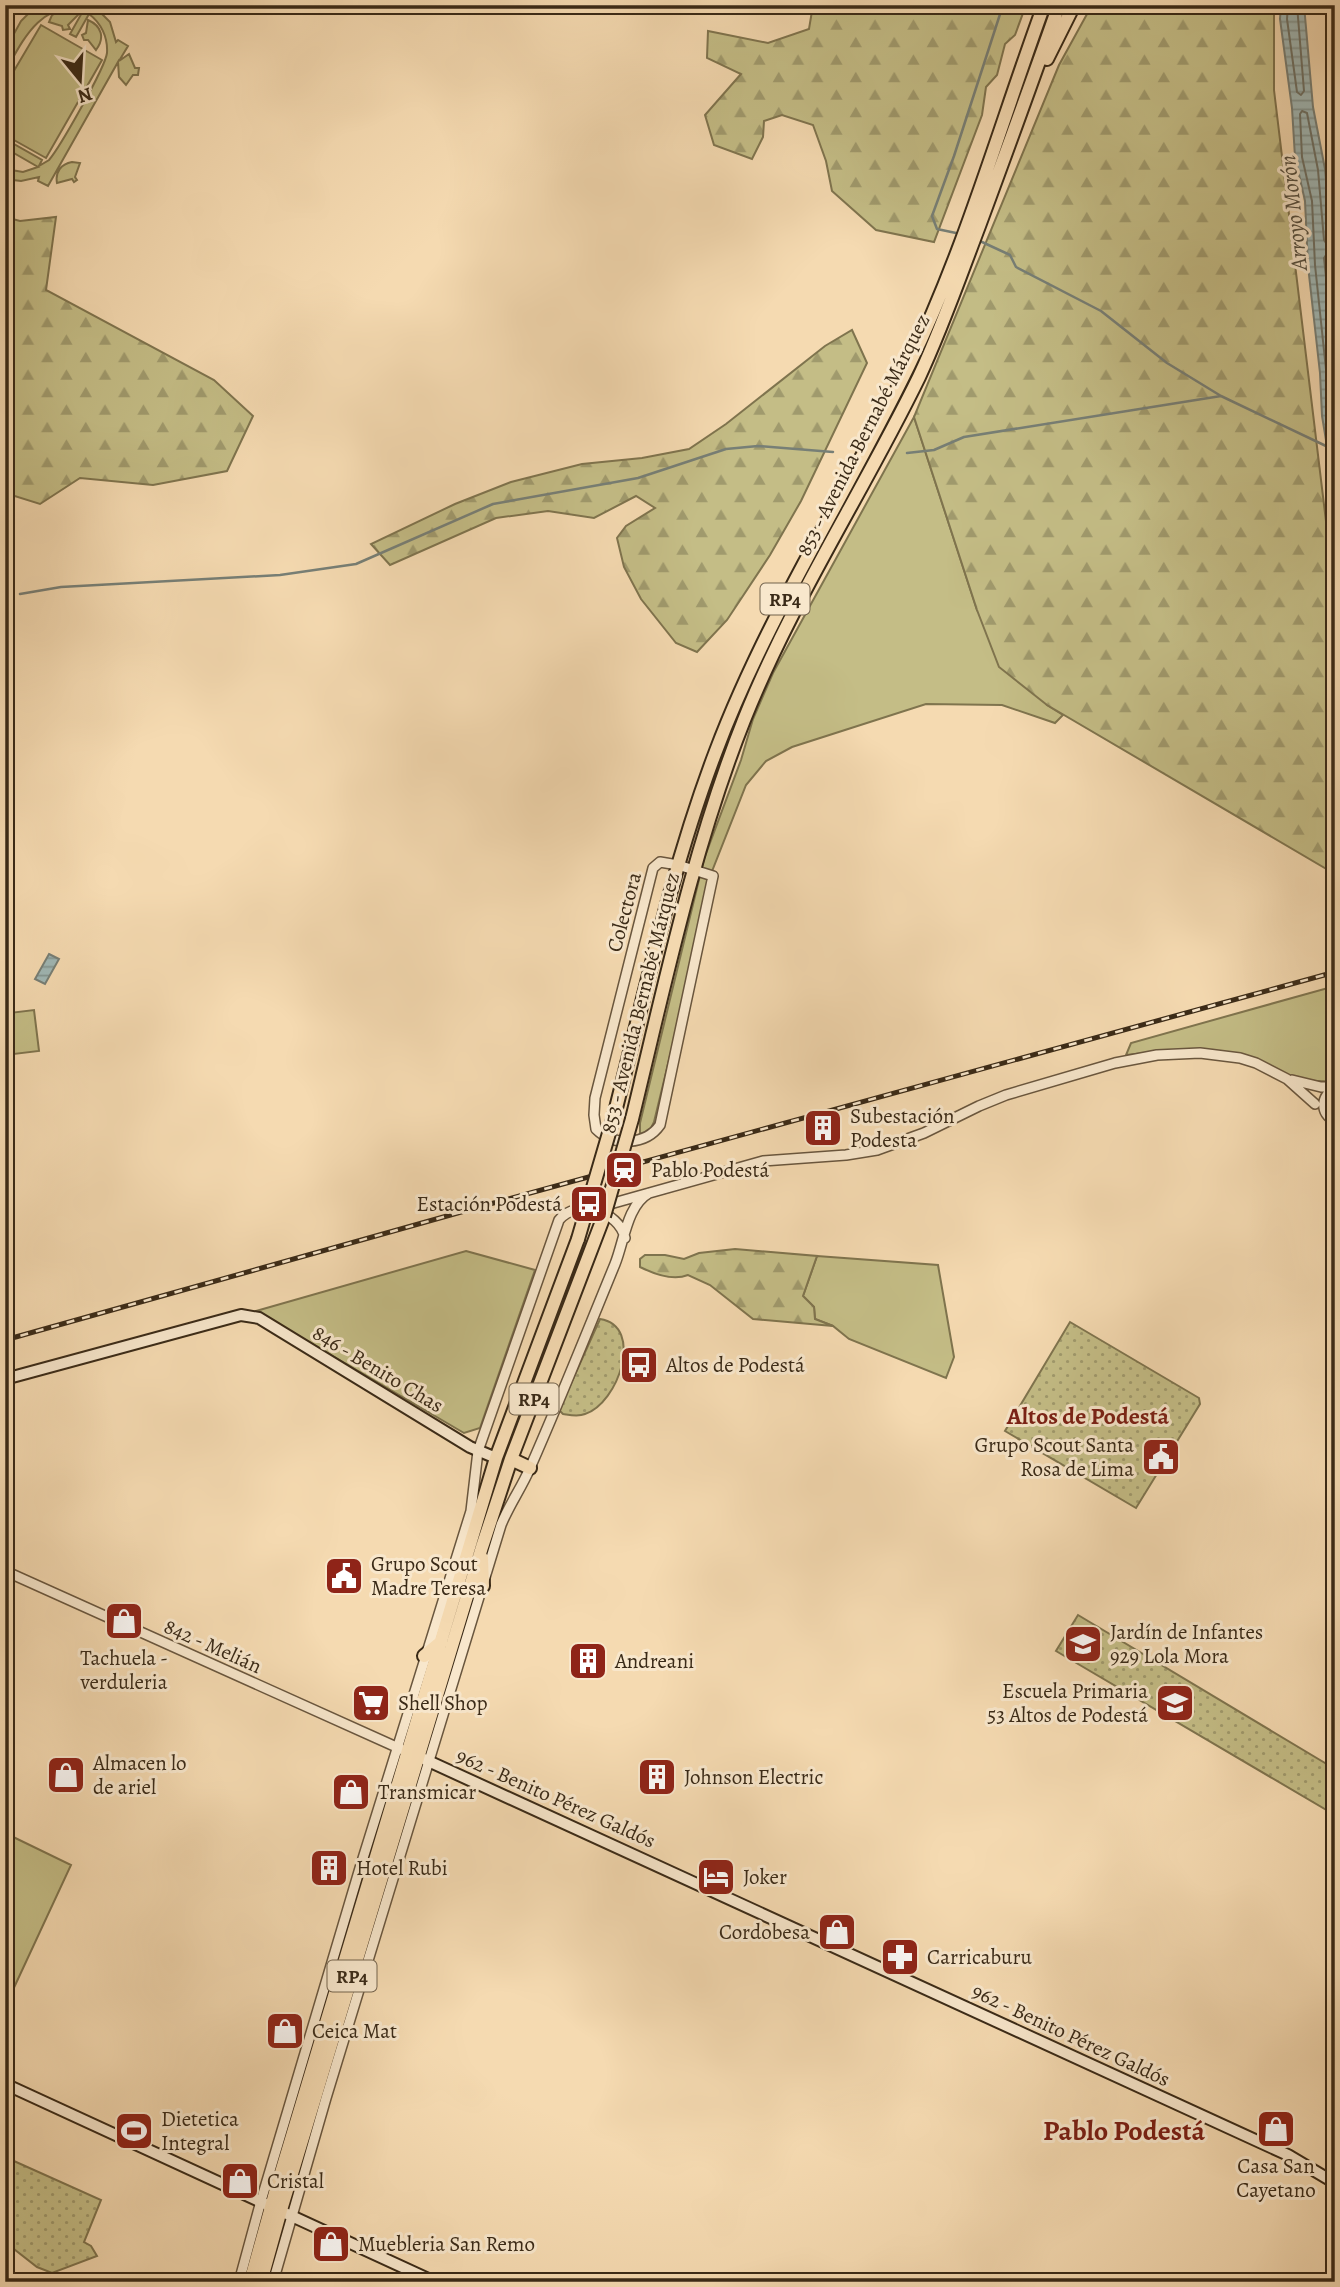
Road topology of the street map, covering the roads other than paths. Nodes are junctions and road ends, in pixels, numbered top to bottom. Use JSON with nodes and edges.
{"nodes":[{"id":1,"x":1039,"y":5,"type":"edge"},
{"id":2,"x":1044,"y":5,"type":"edge"},
{"id":3,"x":1059,"y":5,"type":"edge"},
{"id":4,"x":1074,"y":5,"type":"edge"},
{"id":5,"x":1009,"y":102,"type":"junction"},
{"id":6,"x":1025,"y":103,"type":"junction"},
{"id":7,"x":929,"y":339,"type":"junction"},
{"id":8,"x":678,"y":864,"type":"junction"},
{"id":9,"x":693,"y":869,"type":"junction"},
{"id":10,"x":1287,"y":1079,"type":"junction"},
{"id":11,"x":1335,"y":1088,"type":"edge"},
{"id":12,"x":1315,"y":1104,"type":"dead end"},
{"id":13,"x":1335,"y":1122,"type":"edge"},
{"id":14,"x":649,"y":1193,"type":"junction"},
{"id":15,"x":588,"y":1210,"type":"junction"},
{"id":16,"x":625,"y":1238,"type":"junction"},
{"id":17,"x":5,"y":1379,"type":"edge"},
{"id":18,"x":478,"y":1451,"type":"junction"},
{"id":19,"x":496,"y":1458,"type":"junction"},
{"id":20,"x":511,"y":1459,"type":"junction"},
{"id":21,"x":530,"y":1468,"type":"junction"},
{"id":22,"x":482,"y":1547,"type":"junction"},
{"id":23,"x":5,"y":1571,"type":"edge"},
{"id":24,"x":483,"y":1586,"type":"junction"},
{"id":25,"x":441,"y":1642,"type":"junction"},
{"id":26,"x":424,"y":1656,"type":"junction"},
{"id":27,"x":413,"y":1754,"type":"junction"},
{"id":28,"x":325,"y":2027,"type":"junction"},
{"id":29,"x":309,"y":2041,"type":"junction"},
{"id":30,"x":5,"y":2084,"type":"edge"},
{"id":31,"x":1335,"y":2183,"type":"edge"},
{"id":32,"x":276,"y":2208,"type":"junction"},
{"id":33,"x":239,"y":2282,"type":"edge"},
{"id":34,"x":250,"y":2282,"type":"edge"},
{"id":35,"x":261,"y":2282,"type":"edge"},
{"id":36,"x":273,"y":2282,"type":"edge"},
{"id":37,"x":435,"y":2282,"type":"edge"}],
"edges":[{"from":1,"to":5,"type":"main road"},
{"from":2,"to":5,"type":"main road","name":"853 - Avenida Bernabé Márquez","number":"RP4"},
{"from":3,"to":6,"type":"main road","name":"853 - Avenida Bernabé Márquez","number":"RP4"},
{"from":4,"to":6,"type":"main road"},
{"from":5,"to":7,"type":"main road","name":"853 - Avenida Bernabé Márquez","number":"RP4"},
{"from":6,"to":7,"type":"main road","name":"853 - Avenida Bernabé Márquez","number":"RP4"},
{"from":7,"to":8,"type":"main road","name":"853 - Avenida Bernabé Márquez","number":"RP4"},
{"from":7,"to":9,"type":"main road","name":"853 - Avenida Bernabé Márquez","number":"RP4"},
{"from":8,"to":9,"type":"street"},
{"from":8,"to":9,"type":"street","name":"Colectora"},
{"from":8,"to":19,"type":"main road","name":"853 - Avenida Bernabé Márquez","number":"RP4","bridge":true},
{"from":9,"to":20,"type":"main road","name":"853 - Avenida Bernabé Márquez","number":"RP4","bridge":true},
{"from":10,"to":11,"type":"street"},
{"from":10,"to":12,"type":"street"},
{"from":10,"to":14,"type":"street"},
{"from":11,"to":13,"type":"street"},
{"from":14,"to":15,"type":"street"},
{"from":14,"to":16,"type":"street","name":"853 - Avenida Bernabé Márquez"},
{"from":15,"to":16,"type":"street"},
{"from":15,"to":18,"type":"street","name":"853 - Avenida Bernabé Márquez"},
{"from":16,"to":21,"type":"street","name":"853 - Avenida Bernabé Márquez"},
{"from":17,"to":18,"type":"main road","name":"846 - Benito Chas"},
{"from":18,"to":19,"type":"main road","name":"846 - Benito Chas"},
{"from":18,"to":26,"type":"street","name":"853 - Avenida Bernabé Márquez"},
{"from":19,"to":25,"type":"main road","name":"853 - Avenida Bernabé Márquez","number":"RP4"},
{"from":20,"to":21,"type":"main road"},
{"from":20,"to":22,"type":"main road","name":"853 - Avenida Bernabé Márquez","number":"RP4"},
{"from":21,"to":24,"type":"street","name":"853 - Avenida Bernabé Márquez"},
{"from":22,"to":24,"type":"main road"},
{"from":22,"to":27,"type":"main road","name":"853 - Avenida Bernabé Márquez","number":"RP4"},
{"from":23,"to":27,"type":"street","name":"842 - Melián"},
{"from":24,"to":27,"type":"street","name":"853 - Avenida Bernabé Márquez"},
{"from":25,"to":26,"type":"main road"},
{"from":25,"to":27,"type":"main road","name":"853 - Avenida Bernabé Márquez","number":"RP4"},
{"from":26,"to":27,"type":"street","name":"853 - Avenida Bernabé Márquez"},
{"from":27,"to":28,"type":"main road","name":"853 - Avenida Bernabé Márquez","number":"RP4"},
{"from":27,"to":29,"type":"street","name":"853 - Avenida Bernabé Márquez"},
{"from":27,"to":31,"type":"main road","name":"962 - Benito Pérez Galdós"},
{"from":27,"to":32,"type":"main road","name":"853 - Avenida Bernabé Márquez","number":"RP4"},
{"from":28,"to":29,"type":"main road"},
{"from":28,"to":32,"type":"main road","name":"853 - Avenida Bernabé Márquez","number":"RP4"},
{"from":29,"to":32,"type":"street","name":"853 - Avenida Bernabé Márquez"},
{"from":30,"to":32,"type":"main road"},
{"from":32,"to":33,"type":"street","name":"853 - Avenida Bernabé Márquez"},
{"from":32,"to":34,"type":"main road","name":"853 - Avenida Bernabé Márquez","number":"RP4"},
{"from":32,"to":35,"type":"main road","name":"853 - Avenida Bernabé Márquez","number":"RP4"},
{"from":32,"to":36,"type":"street","name":"853 - Avenida Bernabé Márquez"},
{"from":32,"to":37,"type":"main road"}]}
